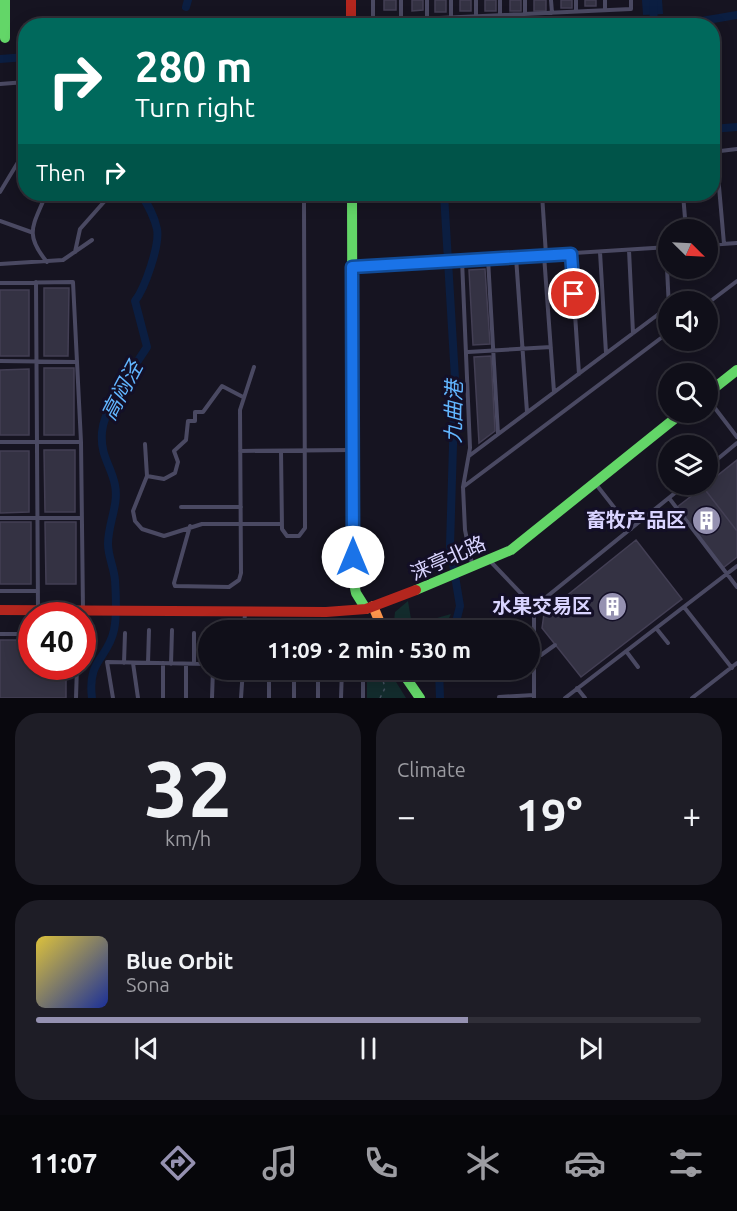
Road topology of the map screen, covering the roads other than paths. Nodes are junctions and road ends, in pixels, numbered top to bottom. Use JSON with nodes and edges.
{"nodes":[{"id":1,"x":5,"y":0,"type":"edge"},
{"id":2,"x":351,"y":0,"type":"edge"},
{"id":3,"x":373,"y":0,"type":"edge"},
{"id":4,"x":401,"y":0,"type":"edge"},
{"id":5,"x":427,"y":0,"type":"edge"},
{"id":6,"x":451,"y":0,"type":"edge"},
{"id":7,"x":476,"y":0,"type":"edge"},
{"id":8,"x":500,"y":0,"type":"edge"},
{"id":9,"x":525,"y":0,"type":"edge"},
{"id":10,"x":551,"y":0,"type":"edge"},
{"id":11,"x":576,"y":0,"type":"edge"},
{"id":12,"x":604,"y":0,"type":"edge"},
{"id":13,"x":631,"y":0,"type":"edge"},
{"id":14,"x":605,"y":10,"type":"junction"},
{"id":15,"x":576,"y":12,"type":"junction"},
{"id":16,"x":552,"y":13,"type":"junction"},
{"id":17,"x":525,"y":14,"type":"junction"},
{"id":18,"x":500,"y":15,"type":"junction"},
{"id":19,"x":476,"y":16,"type":"junction"},
{"id":20,"x":451,"y":17,"type":"junction"},
{"id":21,"x":351,"y":18,"type":"edge"},
{"id":22,"x":373,"y":18,"type":"edge"},
{"id":23,"x":401,"y":18,"type":"edge"},
{"id":24,"x":427,"y":18,"type":"edge"},
{"id":25,"x":439,"y":18,"type":"edge"},
{"id":26,"x":5,"y":38,"type":"dead end"},
{"id":27,"x":18,"y":83,"type":"edge"},
{"id":28,"x":0,"y":84,"type":"edge"},
{"id":29,"x":737,"y":149,"type":"edge"},
{"id":30,"x":720,"y":151,"type":"edge"},
{"id":31,"x":18,"y":162,"type":"edge"},
{"id":32,"x":0,"y":192,"type":"edge"},
{"id":33,"x":43,"y":201,"type":"edge"},
{"id":34,"x":105,"y":201,"type":"edge"},
{"id":35,"x":351,"y":201,"type":"edge"},
{"id":36,"x":543,"y":201,"type":"edge"},
{"id":37,"x":684,"y":201,"type":"edge"},
{"id":38,"x":719,"y":201,"type":"edge"},
{"id":39,"x":304,"y":203,"type":"dead end"},
{"id":40,"x":685,"y":219,"type":"edge"},
{"id":41,"x":0,"y":221,"type":"edge"},
{"id":42,"x":31,"y":232,"type":"junction"},
{"id":43,"x":92,"y":240,"type":"dead end"},
{"id":44,"x":737,"y":243,"type":"edge"},
{"id":45,"x":718,"y":244,"type":"edge"},
{"id":46,"x":724,"y":244,"type":"junction"},
{"id":47,"x":658,"y":248,"type":"edge"},
{"id":48,"x":629,"y":250,"type":"junction"},
{"id":49,"x":600,"y":252,"type":"junction"},
{"id":50,"x":75,"y":254,"type":"junction"},
{"id":51,"x":571,"y":254,"type":"junction"},
{"id":52,"x":545,"y":255,"type":"junction"},
{"id":53,"x":516,"y":257,"type":"junction"},
{"id":54,"x":488,"y":259,"type":"junction"},
{"id":55,"x":461,"y":261,"type":"junction"},
{"id":56,"x":47,"y":262,"type":"junction"},
{"id":57,"x":0,"y":264,"type":"edge"},
{"id":58,"x":352,"y":267,"type":"junction"},
{"id":59,"x":737,"y":281,"type":"edge"},
{"id":60,"x":36,"y":282,"type":"junction"},
{"id":61,"x":0,"y":283,"type":"edge"},
{"id":62,"x":718,"y":295,"type":"edge"},
{"id":63,"x":658,"y":316,"type":"edge"},
{"id":64,"x":633,"y":334,"type":"junction"},
{"id":65,"x":658,"y":340,"type":"edge"},
{"id":66,"x":551,"y":347,"type":"junction"},
{"id":67,"x":523,"y":349,"type":"junction"},
{"id":68,"x":493,"y":351,"type":"junction"},
{"id":69,"x":467,"y":352,"type":"junction"},
{"id":70,"x":606,"y":354,"type":"junction"},
{"id":71,"x":0,"y":361,"type":"edge"},
{"id":72,"x":37,"y":362,"type":"junction"},
{"id":73,"x":77,"y":362,"type":"junction"},
{"id":74,"x":254,"y":367,"type":"dead end"},
{"id":75,"x":737,"y":370,"type":"edge"},
{"id":76,"x":579,"y":374,"type":"junction"},
{"id":77,"x":718,"y":385,"type":"edge"},
{"id":78,"x":554,"y":393,"type":"junction"},
{"id":79,"x":243,"y":397,"type":"junction"},
{"id":80,"x":718,"y":412,"type":"edge"},
{"id":81,"x":527,"y":413,"type":"junction"},
{"id":82,"x":669,"y":423,"type":"edge"},
{"id":83,"x":498,"y":435,"type":"junction"},
{"id":84,"x":737,"y":437,"type":"edge"},
{"id":85,"x":0,"y":442,"type":"edge"},
{"id":86,"x":37,"y":442,"type":"junction"},
{"id":87,"x":81,"y":442,"type":"junction"},
{"id":88,"x":737,"y":443,"type":"edge"},
{"id":89,"x":145,"y":444,"type":"dead end"},
{"id":90,"x":305,"y":450,"type":"junction"},
{"id":91,"x":352,"y":450,"type":"junction"},
{"id":92,"x":240,"y":451,"type":"junction"},
{"id":93,"x":281,"y":451,"type":"junction"},
{"id":94,"x":468,"y":457,"type":"junction"},
{"id":95,"x":718,"y":459,"type":"edge"},
{"id":96,"x":147,"y":476,"type":"junction"},
{"id":97,"x":595,"y":483,"type":"junction"},
{"id":98,"x":463,"y":487,"type":"junction"},
{"id":99,"x":673,"y":495,"type":"edge"},
{"id":100,"x":669,"y":498,"type":"junction"},
{"id":101,"x":181,"y":507,"type":"dead end"},
{"id":102,"x":240,"y":507,"type":"junction"},
{"id":103,"x":0,"y":518,"type":"edge"},
{"id":104,"x":38,"y":518,"type":"junction"},
{"id":105,"x":82,"y":518,"type":"junction"},
{"id":106,"x":241,"y":524,"type":"junction"},
{"id":107,"x":282,"y":524,"type":"junction"},
{"id":108,"x":190,"y":526,"type":"junction"},
{"id":109,"x":631,"y":529,"type":"junction"},
{"id":110,"x":489,"y":560,"type":"junction"},
{"id":111,"x":737,"y":566,"type":"edge"},
{"id":112,"x":468,"y":569,"type":"junction"},
{"id":113,"x":727,"y":574,"type":"junction"},
{"id":114,"x":737,"y":587,"type":"edge"},
{"id":115,"x":0,"y":591,"type":"edge"},
{"id":116,"x":38,"y":591,"type":"junction"},
{"id":117,"x":38,"y":602,"type":"edge"},
{"id":118,"x":83,"y":602,"type":"edge"},
{"id":119,"x":369,"y":607,"type":"junction"},
{"id":120,"x":534,"y":607,"type":"junction"},
{"id":121,"x":684,"y":607,"type":"junction"},
{"id":122,"x":0,"y":610,"type":"edge"},
{"id":123,"x":18,"y":610,"type":"edge"},
{"id":124,"x":96,"y":611,"type":"edge"},
{"id":125,"x":244,"y":611,"type":"junction"},
{"id":126,"x":244,"y":620,"type":"edge"},
{"id":127,"x":380,"y":620,"type":"edge"},
{"id":128,"x":534,"y":620,"type":"edge"},
{"id":129,"x":656,"y":628,"type":"junction"},
{"id":130,"x":149,"y":630,"type":"dead end"},
{"id":131,"x":172,"y":630,"type":"dead end"},
{"id":132,"x":125,"y":633,"type":"dead end"},
{"id":133,"x":194,"y":633,"type":"dead end"},
{"id":134,"x":0,"y":634,"type":"edge"},
{"id":135,"x":18,"y":634,"type":"edge"},
{"id":136,"x":668,"y":643,"type":"dead end"},
{"id":137,"x":555,"y":645,"type":"dead end"},
{"id":138,"x":626,"y":651,"type":"junction"},
{"id":139,"x":540,"y":655,"type":"edge"},
{"id":140,"x":124,"y":663,"type":"junction"},
{"id":141,"x":133,"y":663,"type":"junction"},
{"id":142,"x":148,"y":663,"type":"junction"},
{"id":143,"x":163,"y":663,"type":"junction"},
{"id":144,"x":737,"y":663,"type":"edge"},
{"id":145,"x":171,"y":664,"type":"junction"},
{"id":146,"x":186,"y":664,"type":"junction"},
{"id":147,"x":194,"y":664,"type":"junction"},
{"id":148,"x":198,"y":664,"type":"edge"},
{"id":149,"x":638,"y":667,"type":"dead end"},
{"id":150,"x":732,"y":668,"type":"junction"},
{"id":151,"x":77,"y":680,"type":"edge"},
{"id":152,"x":213,"y":680,"type":"edge"},
{"id":153,"x":243,"y":680,"type":"edge"},
{"id":154,"x":269,"y":680,"type":"edge"},
{"id":155,"x":294,"y":680,"type":"edge"},
{"id":156,"x":318,"y":680,"type":"edge"},
{"id":157,"x":342,"y":680,"type":"edge"},
{"id":158,"x":363,"y":680,"type":"edge"},
{"id":159,"x":408,"y":680,"type":"edge"},
{"id":160,"x":534,"y":680,"type":"edge"},
{"id":161,"x":577,"y":688,"type":"junction"},
{"id":162,"x":534,"y":696,"type":"edge"},
{"id":163,"x":500,"y":697,"type":"edge"},
{"id":164,"x":76,"y":698,"type":"edge"},
{"id":165,"x":113,"y":698,"type":"edge"},
{"id":166,"x":138,"y":698,"type":"edge"},
{"id":167,"x":163,"y":698,"type":"edge"},
{"id":168,"x":186,"y":698,"type":"edge"},
{"id":169,"x":212,"y":698,"type":"edge"},
{"id":170,"x":242,"y":698,"type":"edge"},
{"id":171,"x":269,"y":698,"type":"edge"},
{"id":172,"x":294,"y":698,"type":"edge"},
{"id":173,"x":318,"y":698,"type":"edge"},
{"id":174,"x":341,"y":698,"type":"edge"},
{"id":175,"x":363,"y":698,"type":"edge"},
{"id":176,"x":420,"y":698,"type":"edge"},
{"id":177,"x":565,"y":698,"type":"edge"},
{"id":178,"x":585,"y":698,"type":"edge"},
{"id":179,"x":692,"y":698,"type":"edge"}],
"edges":[{"from":1,"to":26,"type":"street"},
{"from":2,"to":21,"type":"street"},
{"from":3,"to":22,"type":"lane"},
{"from":4,"to":23,"type":"lane"},
{"from":5,"to":24,"type":"lane"},
{"from":6,"to":20,"type":"lane"},
{"from":7,"to":19,"type":"lane"},
{"from":8,"to":18,"type":"lane"},
{"from":9,"to":17,"type":"lane"},
{"from":10,"to":16,"type":"lane"},
{"from":11,"to":15,"type":"lane"},
{"from":12,"to":14,"type":"lane"},
{"from":13,"to":14,"type":"lane"},
{"from":14,"to":15,"type":"lane"},
{"from":15,"to":16,"type":"lane"},
{"from":16,"to":17,"type":"lane"},
{"from":17,"to":18,"type":"lane"},
{"from":18,"to":19,"type":"lane"},
{"from":19,"to":20,"type":"lane"},
{"from":20,"to":25,"type":"lane"},
{"from":27,"to":28,"type":"lane"},
{"from":29,"to":30,"type":"lane"},
{"from":31,"to":32,"type":"lane"},
{"from":33,"to":42,"type":"lane"},
{"from":34,"to":50,"type":"lane"},
{"from":35,"to":58,"type":"street"},
{"from":36,"to":52,"type":"lane"},
{"from":37,"to":40,"type":"lane"},
{"from":38,"to":46,"type":"lane"},
{"from":39,"to":90,"type":"lane"},
{"from":41,"to":42,"type":"lane"},
{"from":42,"to":56,"type":"lane"},
{"from":43,"to":50,"type":"lane"},
{"from":44,"to":46,"type":"lane"},
{"from":45,"to":46,"type":"lane"},
{"from":47,"to":48,"type":"lane"},
{"from":48,"to":49,"type":"lane"},
{"from":48,"to":64,"type":"lane"},
{"from":49,"to":51,"type":"lane"},
{"from":49,"to":70,"type":"lane"},
{"from":50,"to":56,"type":"lane"},
{"from":51,"to":52,"type":"lane"},
{"from":51,"to":76,"type":"lane"},
{"from":52,"to":53,"type":"lane"},
{"from":52,"to":66,"type":"lane"},
{"from":53,"to":54,"type":"lane"},
{"from":53,"to":67,"type":"lane"},
{"from":54,"to":55,"type":"lane"},
{"from":54,"to":68,"type":"lane"},
{"from":55,"to":58,"type":"lane"},
{"from":55,"to":69,"type":"lane"},
{"from":56,"to":57,"type":"lane"},
{"from":58,"to":91,"type":"street"},
{"from":59,"to":62,"type":"lane"},
{"from":60,"to":61,"type":"lane"},
{"from":60,"to":72,"type":"lane"},
{"from":60,"to":73,"type":"lane"},
{"from":63,"to":64,"type":"lane"},
{"from":64,"to":70,"type":"lane"},
{"from":65,"to":98,"type":"lane"},
{"from":66,"to":67,"type":"lane"},
{"from":66,"to":78,"type":"lane"},
{"from":67,"to":68,"type":"lane"},
{"from":67,"to":81,"type":"lane"},
{"from":68,"to":69,"type":"lane"},
{"from":68,"to":83,"type":"lane"},
{"from":69,"to":94,"type":"lane"},
{"from":70,"to":76,"type":"lane"},
{"from":71,"to":72,"type":"lane"},
{"from":72,"to":73,"type":"lane"},
{"from":72,"to":86,"type":"lane"},
{"from":73,"to":87,"type":"lane"},
{"from":74,"to":79,"type":"lane"},
{"from":75,"to":77,"type":"street"},
{"from":76,"to":78,"type":"lane"},
{"from":78,"to":81,"type":"lane"},
{"from":79,"to":92,"type":"lane"},
{"from":79,"to":96,"type":"lane"},
{"from":80,"to":84,"type":"lane"},
{"from":81,"to":83,"type":"lane"},
{"from":82,"to":97,"type":"street","name":"涞亭北路"},
{"from":83,"to":94,"type":"lane"},
{"from":85,"to":86,"type":"lane"},
{"from":86,"to":87,"type":"lane"},
{"from":86,"to":104,"type":"lane"},
{"from":87,"to":105,"type":"lane"},
{"from":88,"to":95,"type":"lane"},
{"from":89,"to":96,"type":"lane"},
{"from":90,"to":91,"type":"lane"},
{"from":90,"to":93,"type":"lane"},
{"from":90,"to":107,"type":"lane"},
{"from":91,"to":119,"type":"street"},
{"from":92,"to":93,"type":"lane"},
{"from":92,"to":102,"type":"lane"},
{"from":93,"to":107,"type":"lane"},
{"from":94,"to":98,"type":"lane"},
{"from":96,"to":108,"type":"lane"},
{"from":97,"to":109,"type":"lane"},
{"from":97,"to":110,"type":"street","name":"涞亭北路"},
{"from":98,"to":112,"type":"lane"},
{"from":99,"to":100,"type":"lane"},
{"from":100,"to":109,"type":"lane"},
{"from":100,"to":113,"type":"lane"},
{"from":101,"to":102,"type":"lane"},
{"from":102,"to":106,"type":"lane"},
{"from":103,"to":104,"type":"lane"},
{"from":104,"to":105,"type":"lane"},
{"from":104,"to":116,"type":"lane"},
{"from":105,"to":118,"type":"lane"},
{"from":106,"to":107,"type":"lane"},
{"from":106,"to":108,"type":"lane"},
{"from":106,"to":108,"type":"lane"},
{"from":109,"to":120,"type":"lane"},
{"from":110,"to":112,"type":"street","name":"涞亭北路"},
{"from":110,"to":120,"type":"lane"},
{"from":111,"to":113,"type":"lane"},
{"from":112,"to":119,"type":"street","name":"涞亭北路"},
{"from":113,"to":114,"type":"lane"},
{"from":113,"to":121,"type":"lane"},
{"from":115,"to":116,"type":"lane"},
{"from":116,"to":117,"type":"lane"},
{"from":119,"to":125,"type":"street","name":"涞亭北路"},
{"from":119,"to":127,"type":"street"},
{"from":120,"to":128,"type":"lane"},
{"from":121,"to":129,"type":"lane"},
{"from":121,"to":150,"type":"lane"},
{"from":122,"to":123,"type":"street","name":"涞亭北路"},
{"from":124,"to":125,"type":"street","name":"涞亭北路"},
{"from":125,"to":126,"type":"lane"},
{"from":129,"to":136,"type":"lane"},
{"from":129,"to":138,"type":"lane"},
{"from":130,"to":142,"type":"lane"},
{"from":131,"to":145,"type":"lane"},
{"from":132,"to":140,"type":"lane"},
{"from":133,"to":147,"type":"lane"},
{"from":134,"to":135,"type":"lane"},
{"from":137,"to":139,"type":"lane"},
{"from":138,"to":149,"type":"lane"},
{"from":138,"to":161,"type":"lane"},
{"from":140,"to":141,"type":"lane"},
{"from":140,"to":165,"type":"lane"},
{"from":141,"to":142,"type":"lane"},
{"from":141,"to":166,"type":"lane"},
{"from":142,"to":143,"type":"lane"},
{"from":143,"to":145,"type":"lane"},
{"from":143,"to":167,"type":"lane"},
{"from":144,"to":150,"type":"lane"},
{"from":145,"to":146,"type":"lane"},
{"from":146,"to":147,"type":"lane"},
{"from":146,"to":168,"type":"lane"},
{"from":147,"to":148,"type":"lane"},
{"from":150,"to":179,"type":"lane"},
{"from":151,"to":164,"type":"lane"},
{"from":152,"to":169,"type":"lane"},
{"from":153,"to":170,"type":"lane"},
{"from":154,"to":171,"type":"lane"},
{"from":155,"to":172,"type":"lane"},
{"from":156,"to":173,"type":"lane"},
{"from":157,"to":174,"type":"lane"},
{"from":158,"to":175,"type":"lane"},
{"from":159,"to":176,"type":"street"},
{"from":160,"to":162,"type":"lane"},
{"from":161,"to":177,"type":"lane"},
{"from":161,"to":178,"type":"lane"},
{"from":162,"to":163,"type":"lane"}]}
